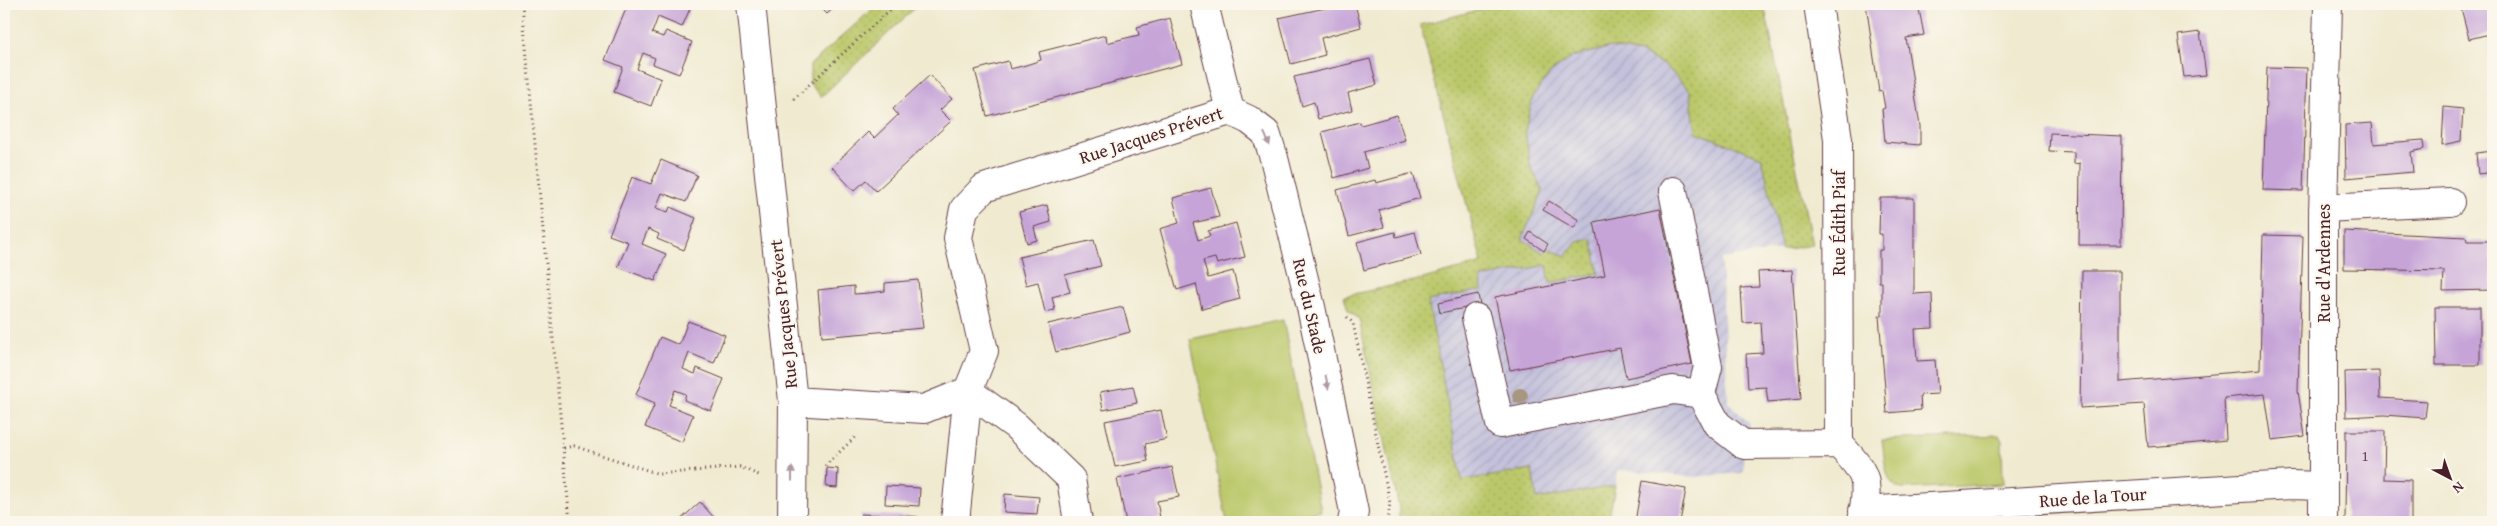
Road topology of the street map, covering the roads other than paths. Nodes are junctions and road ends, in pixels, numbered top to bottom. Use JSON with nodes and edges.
{"nodes":[{"id":1,"x":751,"y":4,"type":"edge"},
{"id":2,"x":1204,"y":4,"type":"edge"},
{"id":3,"x":1818,"y":4,"type":"edge"},
{"id":4,"x":2328,"y":4,"type":"edge"},
{"id":5,"x":1230,"y":111,"type":"junction"},
{"id":6,"x":1672,"y":192,"type":"dead end"},
{"id":7,"x":2450,"y":202,"type":"dead end"},
{"id":8,"x":2323,"y":208,"type":"junction"},
{"id":9,"x":1476,"y":318,"type":"dead end"},
{"id":10,"x":968,"y":391,"type":"junction"},
{"id":11,"x":1701,"y":394,"type":"junction"},
{"id":12,"x":793,"y":401,"type":"junction"},
{"id":13,"x":1839,"y":444,"type":"junction"},
{"id":14,"x":2322,"y":486,"type":"junction"},
{"id":15,"x":1863,"y":517,"type":"edge"},
{"id":16,"x":792,"y":522,"type":"edge"},
{"id":17,"x":955,"y":522,"type":"edge"},
{"id":18,"x":1078,"y":522,"type":"edge"},
{"id":19,"x":1352,"y":522,"type":"edge"},
{"id":20,"x":2323,"y":522,"type":"edge"}],
"edges":[{"from":1,"to":12,"type":"street","name":"Rue Jacques Prévert"},
{"from":2,"to":5,"type":"street","name":"Rue Jacques Prévert"},
{"from":3,"to":13,"type":"street","name":"Rue Édith Piaf"},
{"from":4,"to":8,"type":"street","name":"Rue d'Ardennes"},
{"from":5,"to":10,"type":"street","name":"Rue Jacques Prévert"},
{"from":5,"to":19,"type":"street","name":"Rue du Stade","one_way":true},
{"from":6,"to":11,"type":"street"},
{"from":7,"to":8,"type":"street"},
{"from":8,"to":14,"type":"street","name":"Rue d'Ardennes"},
{"from":9,"to":11,"type":"street"},
{"from":10,"to":12,"type":"street","name":"Rue Jacques Prévert"},
{"from":10,"to":17,"type":"street"},
{"from":10,"to":18,"type":"street"},
{"from":11,"to":13,"type":"street"},
{"from":16,"to":12,"type":"street","one_way":true},
{"from":13,"to":15,"type":"street","name":"Rue de la Tour"},
{"from":14,"to":15,"type":"street","name":"Rue de la Tour"},
{"from":14,"to":20,"type":"street","name":"Rue d'Ardennes"}]}
